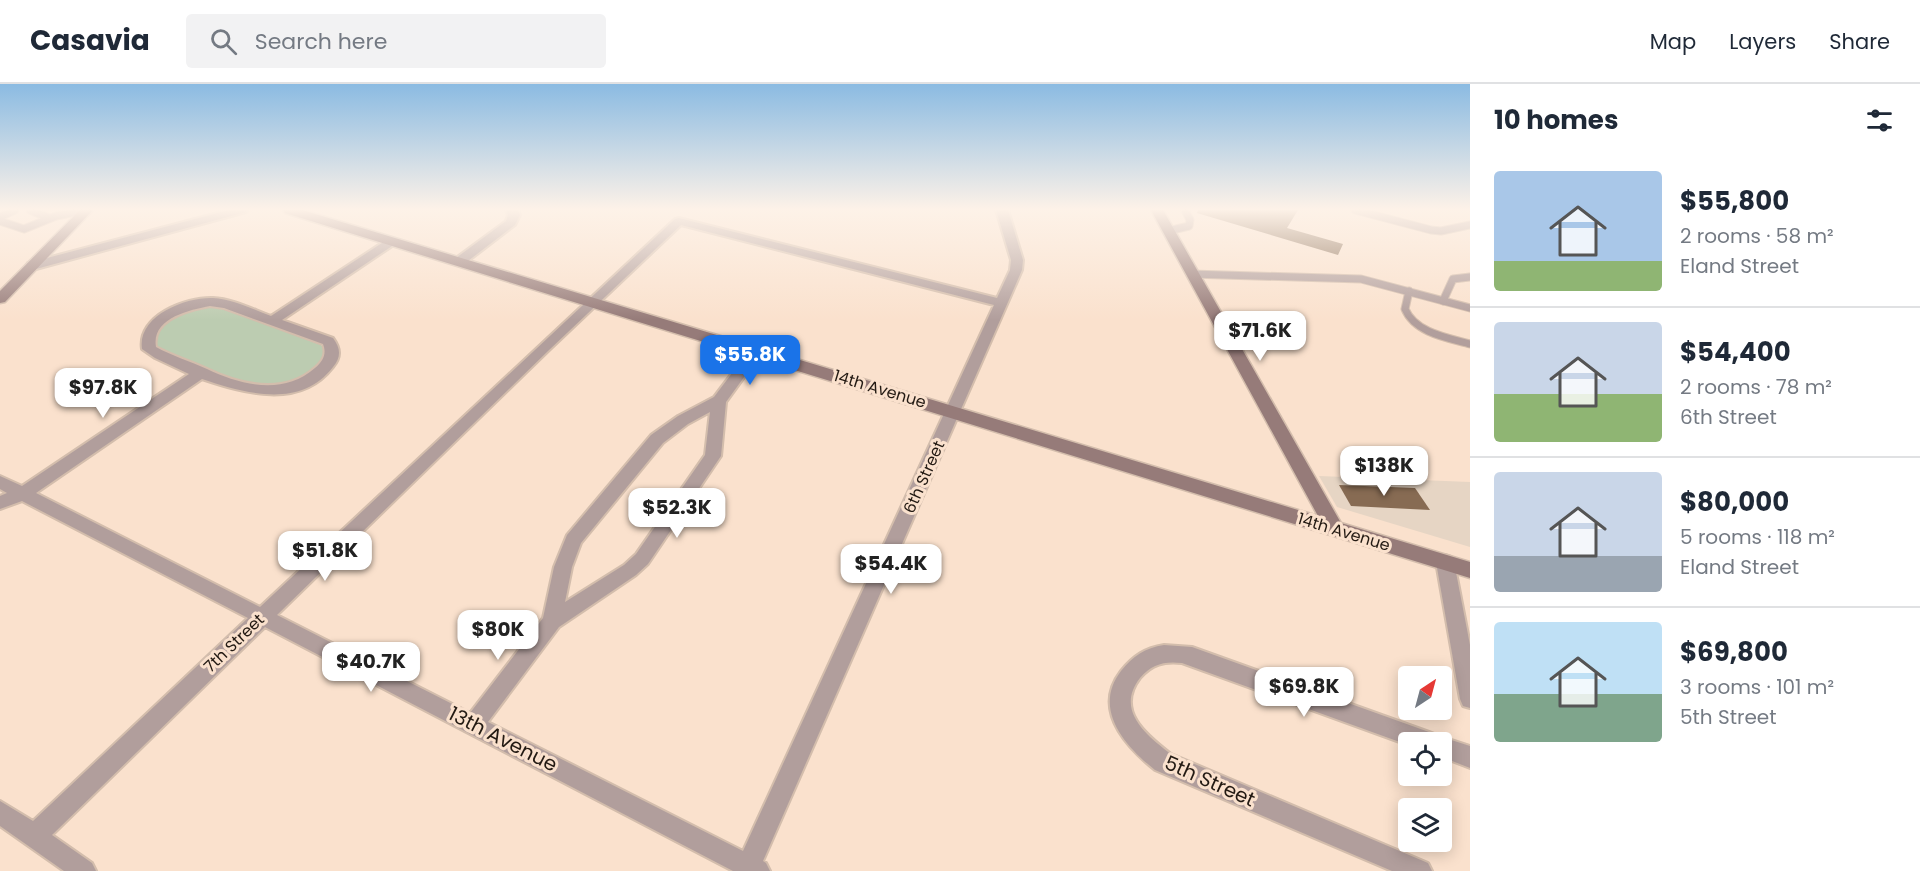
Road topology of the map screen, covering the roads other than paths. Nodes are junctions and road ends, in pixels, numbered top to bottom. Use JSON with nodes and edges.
{"nodes":[{"id":1,"x":51,"y":247,"type":"edge"},
{"id":2,"x":110,"y":247,"type":"edge"},
{"id":3,"x":385,"y":247,"type":"edge"},
{"id":4,"x":409,"y":247,"type":"edge"},
{"id":5,"x":479,"y":247,"type":"edge"},
{"id":6,"x":646,"y":247,"type":"edge"},
{"id":7,"x":791,"y":247,"type":"edge"},
{"id":8,"x":1013,"y":247,"type":"edge"},
{"id":9,"x":1176,"y":247,"type":"edge"},
{"id":10,"x":460,"y":261,"type":"junction"},
{"id":11,"x":32,"y":266,"type":"junction"},
{"id":12,"x":1191,"y":274,"type":"junction"},
{"id":13,"x":1470,"y":277,"type":"edge"},
{"id":14,"x":1409,"y":291,"type":"junction"},
{"id":15,"x":0,"y":299,"type":"edge"},
{"id":16,"x":1443,"y":301,"type":"junction"},
{"id":17,"x":591,"y":302,"type":"junction"},
{"id":18,"x":1002,"y":303,"type":"junction"},
{"id":19,"x":1470,"y":308,"type":"edge"},
{"id":20,"x":273,"y":320,"type":"junction"},
{"id":21,"x":1470,"y":344,"type":"edge"},
{"id":22,"x":756,"y":351,"type":"junction"},
{"id":23,"x":202,"y":372,"type":"junction"},
{"id":24,"x":719,"y":401,"type":"junction"},
{"id":25,"x":953,"y":411,"type":"junction"},
{"id":26,"x":0,"y":482,"type":"edge"},
{"id":27,"x":23,"y":494,"type":"junction"},
{"id":28,"x":0,"y":503,"type":"edge"},
{"id":29,"x":1335,"y":529,"type":"junction"},
{"id":30,"x":1446,"y":562,"type":"junction"},
{"id":31,"x":1470,"y":570,"type":"edge"},
{"id":32,"x":263,"y":616,"type":"junction"},
{"id":33,"x":552,"y":621,"type":"junction"},
{"id":34,"x":1463,"y":627,"type":"edge"},
{"id":35,"x":1470,"y":699,"type":"edge"},
{"id":36,"x":474,"y":724,"type":"junction"},
{"id":37,"x":1401,"y":732,"type":"edge"},
{"id":38,"x":1452,"y":751,"type":"edge"},
{"id":39,"x":1470,"y":757,"type":"edge"},
{"id":40,"x":0,"y":812,"type":"edge"},
{"id":41,"x":34,"y":836,"type":"junction"},
{"id":42,"x":751,"y":869,"type":"edge"},
{"id":43,"x":84,"y":871,"type":"edge"},
{"id":44,"x":1420,"y":871,"type":"edge"}],
"edges":[{"from":1,"to":11,"type":"street"},
{"from":2,"to":11,"type":"street"},
{"from":3,"to":20,"type":"street"},
{"from":4,"to":10,"type":"street","name":"14th Avenue"},
{"from":5,"to":10,"type":"street"},
{"from":6,"to":17,"type":"street","name":"7th Street"},
{"from":7,"to":18,"type":"street"},
{"from":8,"to":18,"type":"street","name":"6th Street"},
{"from":9,"to":12,"type":"street"},
{"from":10,"to":17,"type":"street","name":"14th Avenue"},
{"from":11,"to":15,"type":"street"},
{"from":12,"to":14,"type":"lane"},
{"from":12,"to":29,"type":"street"},
{"from":13,"to":16,"type":"lane"},
{"from":14,"to":16,"type":"lane"},
{"from":14,"to":21,"type":"lane"},
{"from":16,"to":19,"type":"lane"},
{"from":17,"to":22,"type":"street","name":"14th Avenue"},
{"from":17,"to":32,"type":"street","name":"7th Street"},
{"from":18,"to":25,"type":"street","name":"6th Street"},
{"from":20,"to":23,"type":"street"},
{"from":20,"to":23,"type":"street"},
{"from":22,"to":24,"type":"street"},
{"from":22,"to":25,"type":"street","name":"14th Avenue"},
{"from":23,"to":27,"type":"street"},
{"from":24,"to":33,"type":"street"},
{"from":24,"to":33,"type":"street"},
{"from":25,"to":29,"type":"street","name":"14th Avenue"},
{"from":25,"to":42,"type":"street","name":"6th Street"},
{"from":26,"to":27,"type":"street","name":"13th Avenue"},
{"from":27,"to":28,"type":"street"},
{"from":27,"to":32,"type":"street","name":"13th Avenue"},
{"from":29,"to":30,"type":"street","name":"14th Avenue"},
{"from":30,"to":31,"type":"street","name":"14th Avenue"},
{"from":30,"to":34,"type":"street"},
{"from":32,"to":36,"type":"street","name":"13th Avenue"},
{"from":32,"to":41,"type":"street","name":"7th Street"},
{"from":33,"to":36,"type":"street"},
{"from":34,"to":35,"type":"street"},
{"from":36,"to":42,"type":"street","name":"13th Avenue"},
{"from":37,"to":44,"type":"street","name":"5th Street"},
{"from":38,"to":39,"type":"street"},
{"from":40,"to":41,"type":"street"},
{"from":41,"to":43,"type":"street"}]}
